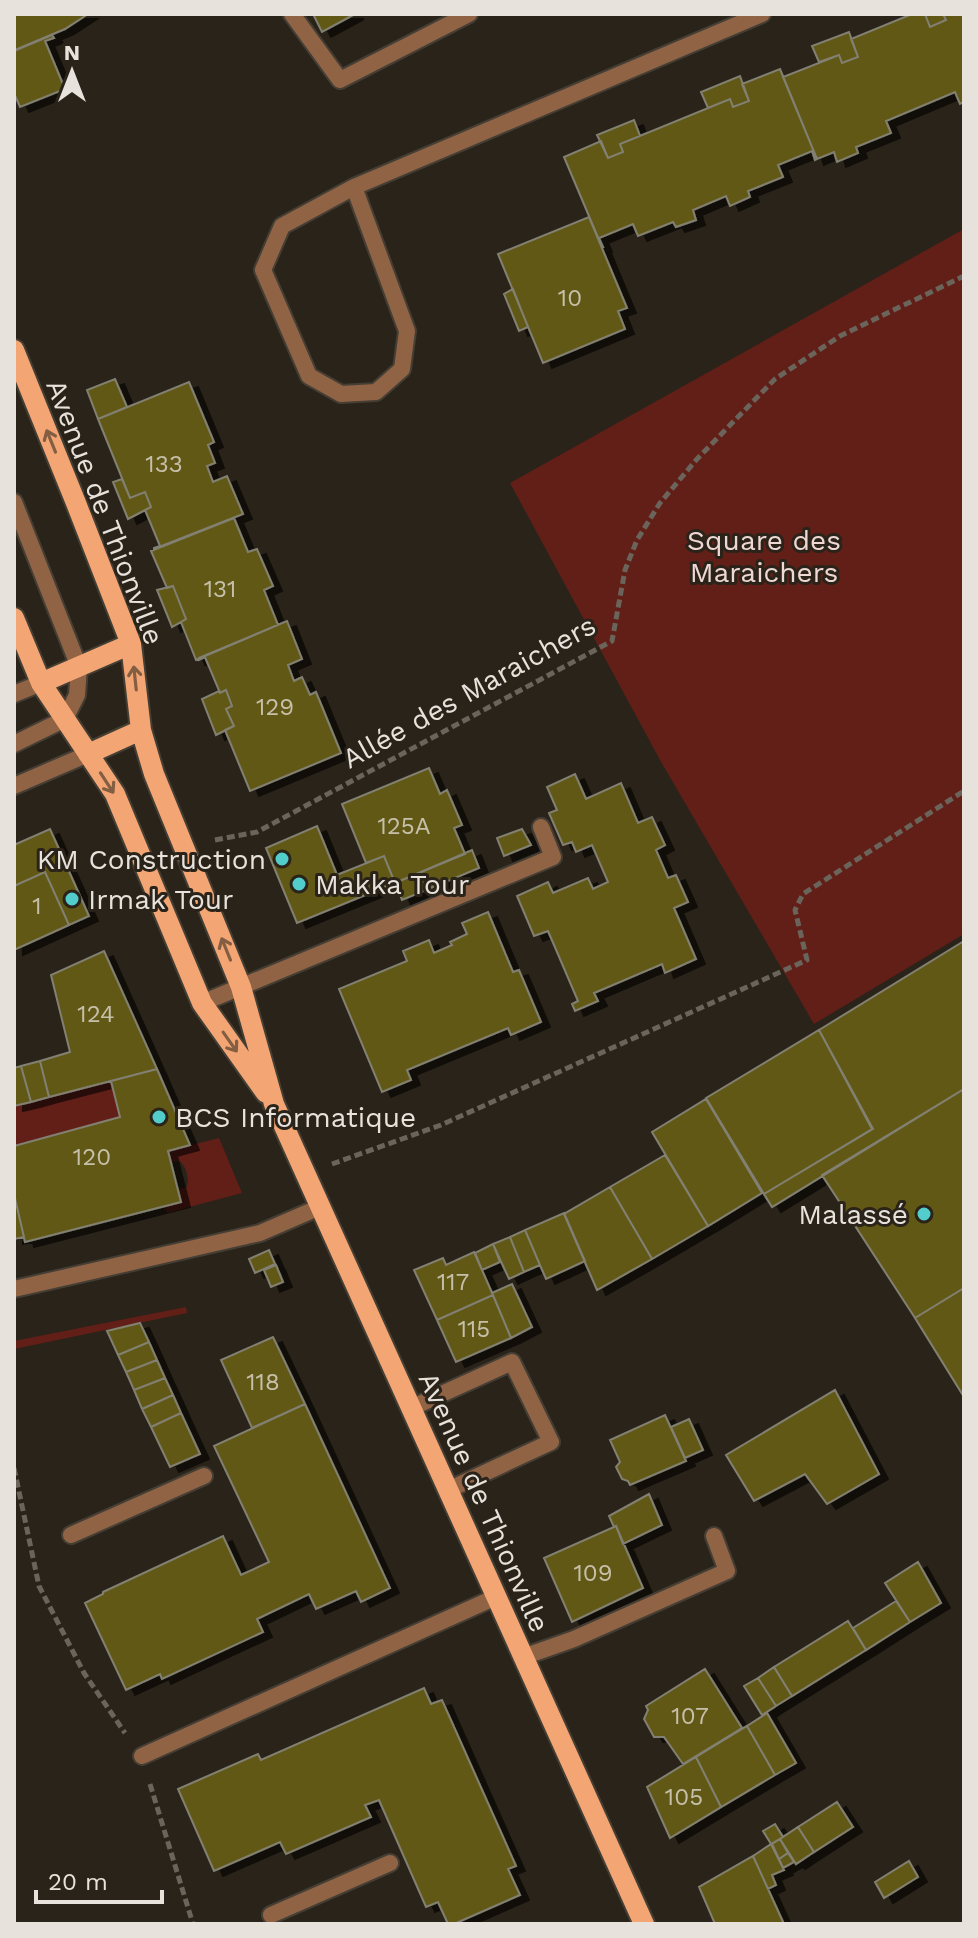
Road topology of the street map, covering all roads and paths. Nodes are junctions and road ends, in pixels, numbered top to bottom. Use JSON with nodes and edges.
{"nodes":[{"id":1,"x":292,"y":14,"type":"edge"},
{"id":2,"x":469,"y":14,"type":"edge"},
{"id":3,"x":762,"y":14,"type":"edge"},
{"id":4,"x":354,"y":187,"type":"junction"},
{"id":5,"x":964,"y":276,"type":"edge"},
{"id":6,"x":14,"y":350,"type":"edge"},
{"id":7,"x":14,"y":502,"type":"edge"},
{"id":8,"x":14,"y":618,"type":"edge"},
{"id":9,"x":131,"y":644,"type":"junction"},
{"id":10,"x":79,"y":667,"type":"junction"},
{"id":11,"x":41,"y":683,"type":"junction"},
{"id":12,"x":14,"y":694,"type":"edge"},
{"id":13,"x":65,"y":719,"type":"junction"},
{"id":14,"x":141,"y":730,"type":"junction"},
{"id":15,"x":14,"y":744,"type":"edge"},
{"id":16,"x":88,"y":754,"type":"junction"},
{"id":17,"x":14,"y":786,"type":"edge"},
{"id":18,"x":964,"y":791,"type":"edge"},
{"id":19,"x":541,"y":827,"type":"dead end"},
{"id":20,"x":214,"y":840,"type":"dead end"},
{"id":21,"x":241,"y":987,"type":"junction"},
{"id":22,"x":202,"y":1003,"type":"junction"},
{"id":23,"x":274,"y":1104,"type":"junction"},
{"id":24,"x":305,"y":1173,"type":"junction"},
{"id":25,"x":320,"y":1207,"type":"junction"},
{"id":26,"x":14,"y":1289,"type":"edge"},
{"id":27,"x":411,"y":1408,"type":"junction"},
{"id":28,"x":14,"y":1468,"type":"edge"},
{"id":29,"x":204,"y":1476,"type":"dead end"},
{"id":30,"x":448,"y":1490,"type":"junction"},
{"id":31,"x":71,"y":1535,"type":"dead end"},
{"id":32,"x":714,"y":1536,"type":"dead end"},
{"id":33,"x":496,"y":1597,"type":"junction"},
{"id":34,"x":523,"y":1657,"type":"junction"},
{"id":35,"x":142,"y":1756,"type":"junction"},
{"id":36,"x":390,"y":1863,"type":"dead end"},
{"id":37,"x":271,"y":1915,"type":"dead end"},
{"id":38,"x":193,"y":1924,"type":"edge"},
{"id":39,"x":644,"y":1924,"type":"edge"}],
"edges":[{"from":1,"to":2,"type":"street"},
{"from":3,"to":4,"type":"street"},
{"from":4,"to":4,"type":"street"},
{"from":5,"to":20,"type":"path","name":"Allée des Maraichers"},
{"from":9,"to":6,"type":"main road","name":"Avenue de Thionville","one_way":true},
{"from":7,"to":10,"type":"street"},
{"from":8,"to":11,"type":"main road","name":"Avenue de Thionville"},
{"from":9,"to":10,"type":"main road"},
{"from":14,"to":9,"type":"main road","name":"Avenue de Thionville","one_way":true},
{"from":10,"to":11,"type":"main road"},
{"from":10,"to":13,"type":"street"},
{"from":11,"to":12,"type":"street"},
{"from":11,"to":13,"type":"main road","name":"Avenue de Thionville"},
{"from":13,"to":15,"type":"street"},
{"from":13,"to":16,"type":"main road","name":"Avenue de Thionville"},
{"from":14,"to":16,"type":"main road"},
{"from":21,"to":14,"type":"main road","name":"Avenue de Thionville","one_way":true},
{"from":16,"to":17,"type":"street"},
{"from":16,"to":22,"type":"main road","name":"Avenue de Thionville","one_way":true},
{"from":18,"to":24,"type":"path"},
{"from":19,"to":21,"type":"street"},
{"from":21,"to":22,"type":"street"},
{"from":21,"to":23,"type":"main road","name":"Avenue de Thionville"},
{"from":22,"to":23,"type":"main road","name":"Avenue de Thionville","one_way":true},
{"from":23,"to":24,"type":"main road","name":"Avenue de Thionville"},
{"from":24,"to":25,"type":"main road","name":"Avenue de Thionville"},
{"from":25,"to":26,"type":"street"},
{"from":25,"to":27,"type":"main road","name":"Avenue de Thionville"},
{"from":27,"to":30,"type":"main road","name":"Avenue de Thionville"},
{"from":27,"to":30,"type":"street"},
{"from":28,"to":35,"type":"path"},
{"from":29,"to":31,"type":"street"},
{"from":30,"to":33,"type":"main road","name":"Avenue de Thionville"},
{"from":32,"to":34,"type":"street"},
{"from":33,"to":34,"type":"main road","name":"Avenue de Thionville"},
{"from":33,"to":35,"type":"street"},
{"from":34,"to":39,"type":"main road","name":"Avenue de Thionville"},
{"from":35,"to":38,"type":"path"},
{"from":36,"to":37,"type":"street"}]}
